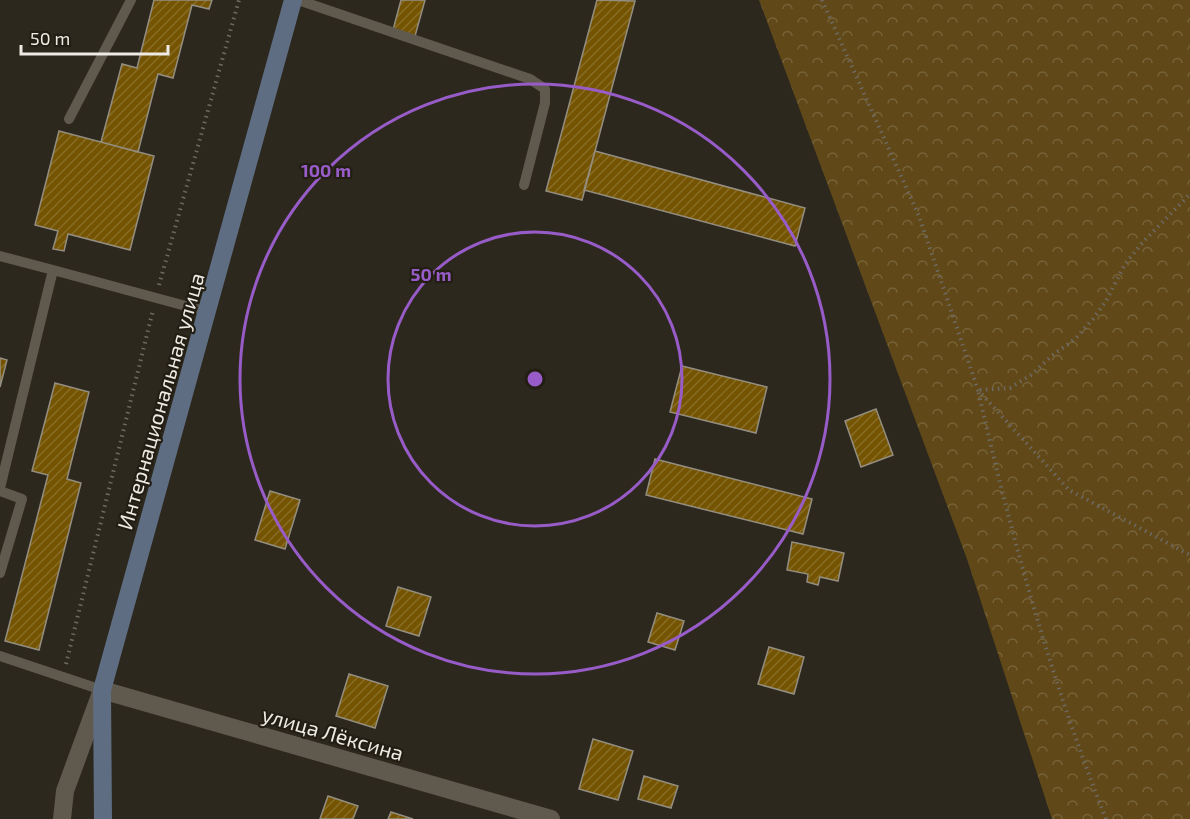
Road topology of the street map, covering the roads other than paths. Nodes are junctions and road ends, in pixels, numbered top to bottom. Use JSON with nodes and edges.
{"nodes":[{"id":1,"x":131,"y":0,"type":"edge"},
{"id":2,"x":293,"y":0,"type":"edge"},
{"id":3,"x":298,"y":0,"type":"edge"},
{"id":4,"x":69,"y":119,"type":"dead end"},
{"id":5,"x":524,"y":185,"type":"dead end"},
{"id":6,"x":0,"y":256,"type":"edge"},
{"id":7,"x":53,"y":270,"type":"junction"},
{"id":8,"x":208,"y":312,"type":"junction"},
{"id":9,"x":0,"y":489,"type":"edge"},
{"id":10,"x":0,"y":573,"type":"edge"},
{"id":11,"x":0,"y":656,"type":"edge"},
{"id":12,"x":102,"y":690,"type":"junction"},
{"id":13,"x":62,"y":819,"type":"edge"},
{"id":14,"x":103,"y":819,"type":"edge"},
{"id":15,"x":551,"y":819,"type":"edge"}],
"edges":[{"from":1,"to":4,"type":"lane"},
{"from":2,"to":8,"type":"street","name":"Интернациональная улица"},
{"from":3,"to":5,"type":"lane"},
{"from":6,"to":7,"type":"lane"},
{"from":7,"to":8,"type":"lane"},
{"from":7,"to":9,"type":"lane"},
{"from":8,"to":12,"type":"street","name":"Интернациональная улица"},
{"from":9,"to":10,"type":"lane"},
{"from":11,"to":12,"type":"lane"},
{"from":12,"to":13,"type":"street"},
{"from":12,"to":14,"type":"street","name":"Интернациональная улица"},
{"from":12,"to":15,"type":"street","name":"улица Лёксина"}]}
